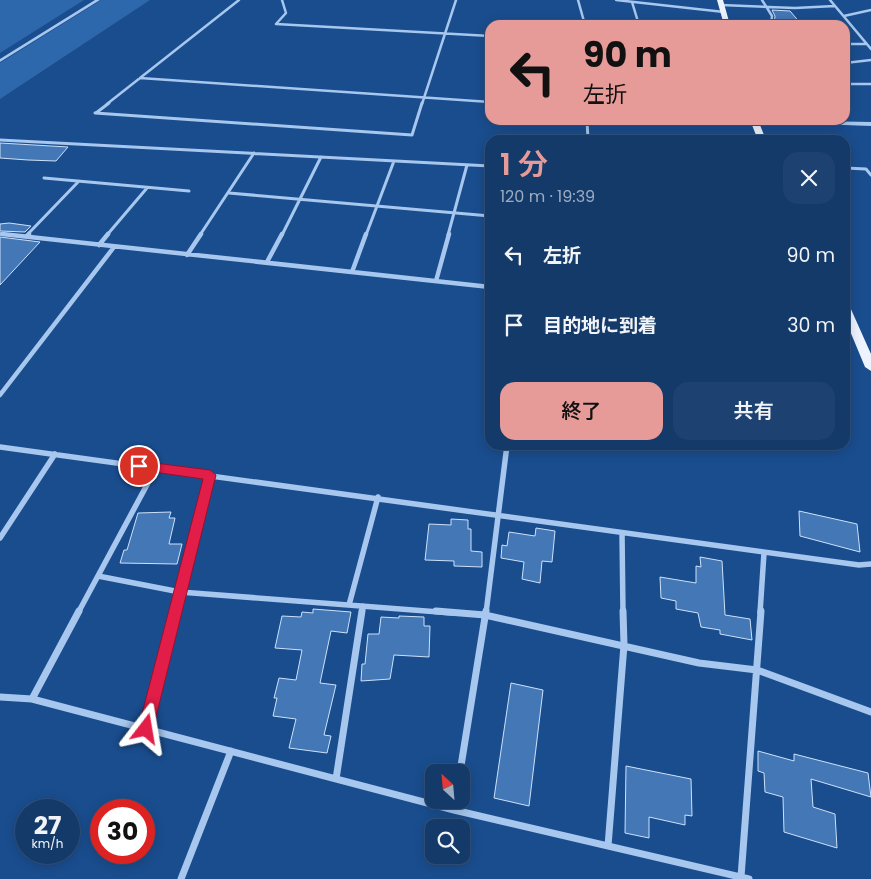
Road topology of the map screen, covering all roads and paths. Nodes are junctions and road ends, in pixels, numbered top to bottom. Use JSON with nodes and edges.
{"nodes":[{"id":1,"x":98,"y":0,"type":"edge"},
{"id":2,"x":238,"y":0,"type":"edge"},
{"id":3,"x":282,"y":0,"type":"edge"},
{"id":4,"x":456,"y":0,"type":"edge"},
{"id":5,"x":578,"y":0,"type":"edge"},
{"id":6,"x":616,"y":0,"type":"edge"},
{"id":7,"x":639,"y":0,"type":"edge"},
{"id":8,"x":762,"y":0,"type":"edge"},
{"id":9,"x":830,"y":0,"type":"edge"},
{"id":10,"x":634,"y":2,"type":"junction"},
{"id":11,"x":721,"y":2,"type":"edge"},
{"id":12,"x":835,"y":6,"type":"junction"},
{"id":13,"x":766,"y":7,"type":"junction"},
{"id":14,"x":871,"y":10,"type":"edge"},
{"id":15,"x":724,"y":12,"type":"junction"},
{"id":16,"x":844,"y":16,"type":"junction"},
{"id":17,"x":584,"y":20,"type":"edge"},
{"id":18,"x":638,"y":20,"type":"edge"},
{"id":19,"x":726,"y":20,"type":"edge"},
{"id":20,"x":772,"y":20,"type":"edge"},
{"id":21,"x":847,"y":20,"type":"edge"},
{"id":22,"x":850,"y":23,"type":"edge"},
{"id":23,"x":444,"y":34,"type":"junction"},
{"id":24,"x":485,"y":36,"type":"edge"},
{"id":25,"x":850,"y":44,"type":"edge"},
{"id":26,"x":867,"y":44,"type":"junction"},
{"id":27,"x":871,"y":49,"type":"edge"},
{"id":28,"x":871,"y":60,"type":"edge"},
{"id":29,"x":0,"y":61,"type":"edge"},
{"id":30,"x":850,"y":62,"type":"edge"},
{"id":31,"x":140,"y":78,"type":"junction"},
{"id":32,"x":850,"y":84,"type":"edge"},
{"id":33,"x":871,"y":84,"type":"edge"},
{"id":34,"x":423,"y":97,"type":"junction"},
{"id":35,"x":485,"y":102,"type":"edge"},
{"id":36,"x":850,"y":123,"type":"edge"},
{"id":37,"x":871,"y":124,"type":"edge"},
{"id":38,"x":0,"y":140,"type":"edge"},
{"id":39,"x":254,"y":153,"type":"junction"},
{"id":40,"x":321,"y":156,"type":"junction"},
{"id":41,"x":394,"y":161,"type":"junction"},
{"id":42,"x":467,"y":165,"type":"junction"},
{"id":43,"x":485,"y":166,"type":"edge"},
{"id":44,"x":850,"y":168,"type":"edge"},
{"id":45,"x":871,"y":175,"type":"edge"},
{"id":46,"x":44,"y":178,"type":"dead end"},
{"id":47,"x":79,"y":182,"type":"junction"},
{"id":48,"x":147,"y":188,"type":"junction"},
{"id":49,"x":189,"y":192,"type":"dead end"},
{"id":50,"x":229,"y":193,"type":"junction"},
{"id":51,"x":301,"y":200,"type":"junction"},
{"id":52,"x":377,"y":206,"type":"junction"},
{"id":53,"x":455,"y":213,"type":"junction"},
{"id":54,"x":485,"y":216,"type":"edge"},
{"id":55,"x":0,"y":234,"type":"edge"},
{"id":56,"x":26,"y":237,"type":"junction"},
{"id":57,"x":99,"y":245,"type":"junction"},
{"id":58,"x":114,"y":247,"type":"junction"},
{"id":59,"x":187,"y":255,"type":"junction"},
{"id":60,"x":267,"y":262,"type":"junction"},
{"id":61,"x":352,"y":272,"type":"junction"},
{"id":62,"x":436,"y":281,"type":"junction"},
{"id":63,"x":485,"y":286,"type":"edge"},
{"id":64,"x":850,"y":326,"type":"edge"},
{"id":65,"x":871,"y":367,"type":"edge"},
{"id":66,"x":0,"y":395,"type":"edge"},
{"id":67,"x":0,"y":447,"type":"edge"},
{"id":68,"x":506,"y":450,"type":"edge"},
{"id":69,"x":55,"y":454,"type":"junction"},
{"id":70,"x":156,"y":468,"type":"junction"},
{"id":71,"x":210,"y":475,"type":"junction"},
{"id":72,"x":378,"y":498,"type":"junction"},
{"id":73,"x":498,"y":514,"type":"junction"},
{"id":74,"x":622,"y":534,"type":"junction"},
{"id":75,"x":0,"y":538,"type":"edge"},
{"id":76,"x":764,"y":553,"type":"junction"},
{"id":77,"x":871,"y":564,"type":"edge"},
{"id":78,"x":98,"y":576,"type":"junction"},
{"id":79,"x":180,"y":592,"type":"junction"},
{"id":80,"x":349,"y":605,"type":"junction"},
{"id":81,"x":363,"y":606,"type":"junction"},
{"id":82,"x":485,"y":615,"type":"junction"},
{"id":83,"x":624,"y":645,"type":"junction"},
{"id":84,"x":758,"y":670,"type":"junction"},
{"id":85,"x":0,"y":697,"type":"edge"},
{"id":86,"x":32,"y":699,"type":"junction"},
{"id":87,"x":871,"y":712,"type":"edge"},
{"id":88,"x":146,"y":729,"type":"junction"},
{"id":89,"x":231,"y":751,"type":"junction"},
{"id":90,"x":461,"y":764,"type":"edge"},
{"id":91,"x":336,"y":779,"type":"junction"},
{"id":92,"x":454,"y":810,"type":"joint"},
{"id":93,"x":608,"y":846,"type":"junction"},
{"id":94,"x":745,"y":878,"type":"edge"},
{"id":95,"x":180,"y":879,"type":"edge"}],
"edges":[{"from":1,"to":29,"type":"street"},
{"from":2,"to":31,"type":"street"},
{"from":3,"to":23,"type":"street"},
{"from":4,"to":23,"type":"street"},
{"from":5,"to":17,"type":"street"},
{"from":6,"to":10,"type":"street"},
{"from":7,"to":10,"type":"street"},
{"from":8,"to":13,"type":"street"},
{"from":9,"to":12,"type":"street"},
{"from":10,"to":15,"type":"street"},
{"from":10,"to":18,"type":"street"},
{"from":11,"to":13,"type":"street"},
{"from":11,"to":15,"type":"main road"},
{"from":12,"to":13,"type":"street"},
{"from":12,"to":16,"type":"street"},
{"from":13,"to":20,"type":"street"},
{"from":14,"to":16,"type":"street"},
{"from":15,"to":19,"type":"main road"},
{"from":16,"to":21,"type":"street"},
{"from":22,"to":26,"type":"street"},
{"from":23,"to":24,"type":"street"},
{"from":23,"to":34,"type":"street"},
{"from":25,"to":26,"type":"street"},
{"from":26,"to":27,"type":"street"},
{"from":28,"to":30,"type":"street"},
{"from":31,"to":34,"type":"street"},
{"from":31,"to":34,"type":"street"},
{"from":32,"to":33,"type":"street"},
{"from":34,"to":35,"type":"street"},
{"from":36,"to":37,"type":"street"},
{"from":38,"to":39,"type":"street"},
{"from":39,"to":40,"type":"street"},
{"from":39,"to":50,"type":"street"},
{"from":40,"to":41,"type":"street"},
{"from":40,"to":51,"type":"street"},
{"from":41,"to":42,"type":"street"},
{"from":41,"to":52,"type":"street"},
{"from":42,"to":43,"type":"street"},
{"from":42,"to":53,"type":"street"},
{"from":44,"to":45,"type":"street"},
{"from":46,"to":47,"type":"street"},
{"from":47,"to":48,"type":"street"},
{"from":47,"to":56,"type":"street"},
{"from":48,"to":49,"type":"street"},
{"from":48,"to":57,"type":"street"},
{"from":50,"to":51,"type":"street"},
{"from":50,"to":59,"type":"street"},
{"from":51,"to":52,"type":"street"},
{"from":51,"to":60,"type":"street"},
{"from":52,"to":53,"type":"street"},
{"from":52,"to":61,"type":"street"},
{"from":53,"to":54,"type":"street"},
{"from":53,"to":62,"type":"street"},
{"from":55,"to":56,"type":"street"},
{"from":56,"to":57,"type":"street"},
{"from":57,"to":58,"type":"street"},
{"from":58,"to":59,"type":"street"},
{"from":58,"to":66,"type":"street"},
{"from":59,"to":60,"type":"street"},
{"from":60,"to":61,"type":"street"},
{"from":61,"to":62,"type":"street"},
{"from":62,"to":63,"type":"street"},
{"from":64,"to":65,"type":"main road"},
{"from":67,"to":69,"type":"street"},
{"from":68,"to":73,"type":"street"},
{"from":69,"to":70,"type":"street"},
{"from":69,"to":75,"type":"street"},
{"from":70,"to":71,"type":"street"},
{"from":70,"to":78,"type":"street"},
{"from":71,"to":72,"type":"street"},
{"from":71,"to":79,"type":"street"},
{"from":72,"to":73,"type":"street"},
{"from":72,"to":80,"type":"street"},
{"from":73,"to":74,"type":"street"},
{"from":73,"to":82,"type":"street"},
{"from":74,"to":76,"type":"street"},
{"from":74,"to":83,"type":"street"},
{"from":76,"to":77,"type":"street"},
{"from":76,"to":84,"type":"street"},
{"from":78,"to":79,"type":"street"},
{"from":78,"to":86,"type":"street"},
{"from":79,"to":80,"type":"street"},
{"from":79,"to":88,"type":"street"},
{"from":80,"to":81,"type":"street"},
{"from":81,"to":82,"type":"street"},
{"from":81,"to":91,"type":"street"},
{"from":82,"to":83,"type":"street"},
{"from":82,"to":90,"type":"street"},
{"from":83,"to":84,"type":"street"},
{"from":83,"to":93,"type":"street"},
{"from":84,"to":87,"type":"street"},
{"from":84,"to":94,"type":"street"},
{"from":85,"to":86,"type":"street"},
{"from":86,"to":88,"type":"street"},
{"from":88,"to":89,"type":"street"},
{"from":89,"to":91,"type":"street"},
{"from":89,"to":95,"type":"street"},
{"from":91,"to":92,"type":"street"},
{"from":92,"to":93,"type":"street"},
{"from":93,"to":94,"type":"street"}]}
